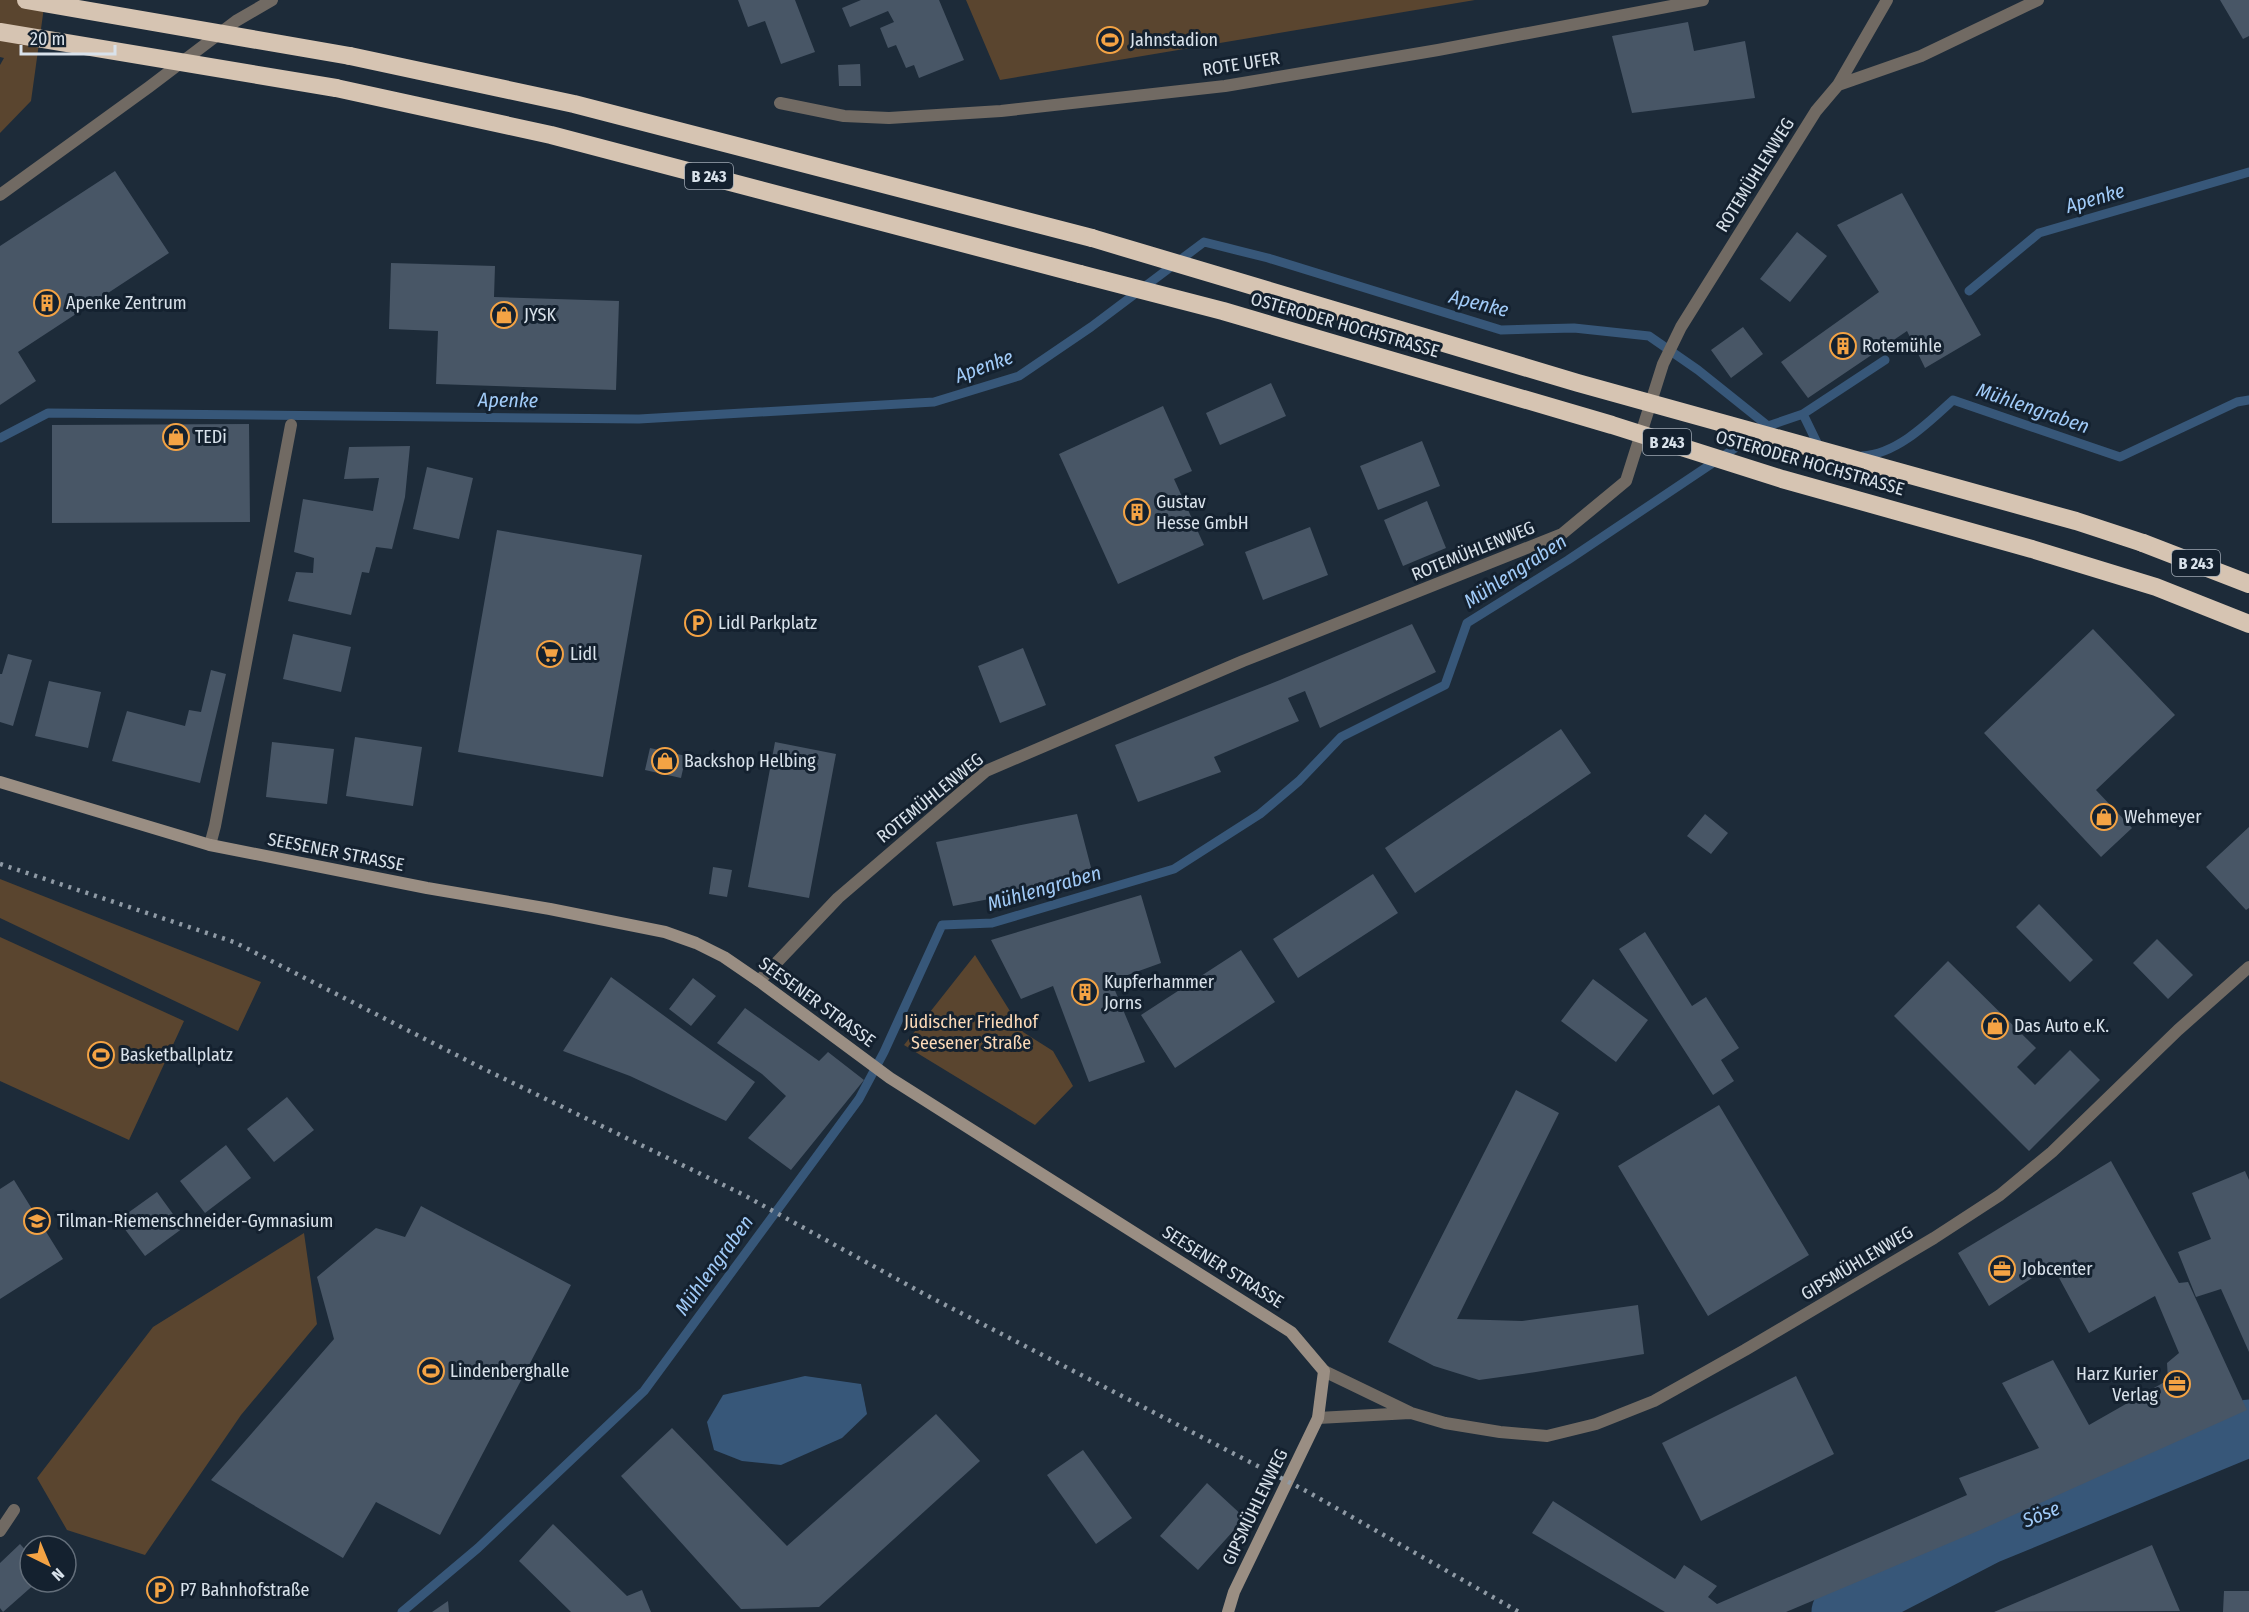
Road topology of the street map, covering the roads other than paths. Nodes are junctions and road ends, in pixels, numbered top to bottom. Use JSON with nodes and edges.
{"nodes":[{"id":1,"x":26,"y":0,"type":"edge"},
{"id":2,"x":272,"y":0,"type":"edge"},
{"id":3,"x":1703,"y":0,"type":"edge"},
{"id":4,"x":1887,"y":0,"type":"edge"},
{"id":5,"x":2038,"y":0,"type":"edge"},
{"id":6,"x":0,"y":32,"type":"edge"},
{"id":7,"x":1838,"y":85,"type":"junction"},
{"id":8,"x":780,"y":103,"type":"dead end"},
{"id":9,"x":0,"y":195,"type":"edge"},
{"id":10,"x":291,"y":425,"type":"dead end"},
{"id":11,"x":2249,"y":584,"type":"edge"},
{"id":12,"x":2249,"y":624,"type":"edge"},
{"id":13,"x":0,"y":782,"type":"edge"},
{"id":14,"x":210,"y":845,"type":"junction"},
{"id":15,"x":2249,"y":967,"type":"edge"},
{"id":16,"x":759,"y":981,"type":"junction"},
{"id":17,"x":1324,"y":1371,"type":"junction"},
{"id":18,"x":1411,"y":1413,"type":"junction"},
{"id":19,"x":1318,"y":1418,"type":"junction"},
{"id":20,"x":14,"y":1510,"type":"dead end"},
{"id":21,"x":0,"y":1531,"type":"edge"},
{"id":22,"x":1228,"y":1612,"type":"edge"}],
"edges":[{"from":1,"to":11,"type":"highway","name":"OSTERODER HOCHSTRASSE","number":"B 243","bridge":true},
{"from":2,"to":9,"type":"street"},
{"from":3,"to":8,"type":"street","name":"ROTE UFER"},
{"from":4,"to":7,"type":"street","name":"ROTEMÜHLENWEG"},
{"from":5,"to":7,"type":"street"},
{"from":6,"to":12,"type":"highway","name":"OSTERODER HOCHSTRASSE","number":"B 243","bridge":true},
{"from":7,"to":16,"type":"street","name":"ROTEMÜHLENWEG"},
{"from":10,"to":14,"type":"street"},
{"from":13,"to":14,"type":"street","name":"SEESENER STRASSE"},
{"from":14,"to":16,"type":"street","name":"SEESENER STRASSE"},
{"from":15,"to":18,"type":"street","name":"GIPSMÜHLENWEG"},
{"from":16,"to":17,"type":"street","name":"SEESENER STRASSE"},
{"from":17,"to":18,"type":"street","name":"GIPSMÜHLENWEG"},
{"from":17,"to":19,"type":"street","name":"GIPSMÜHLENWEG"},
{"from":18,"to":19,"type":"street","name":"GIPSMÜHLENWEG"},
{"from":19,"to":22,"type":"street","name":"GIPSMÜHLENWEG"},
{"from":20,"to":21,"type":"street"}]}
